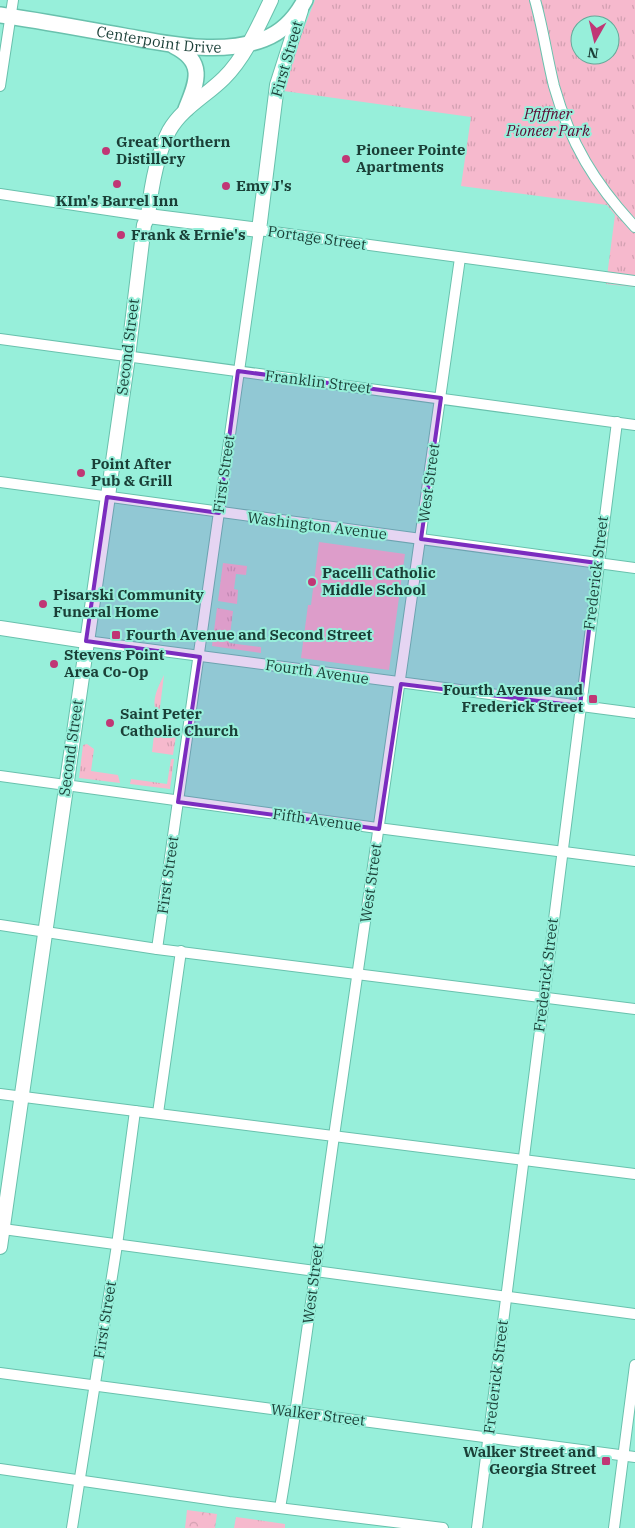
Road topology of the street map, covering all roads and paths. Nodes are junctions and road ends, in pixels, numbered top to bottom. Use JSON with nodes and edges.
{"nodes":[{"id":1,"x":13,"y":0,"type":"edge"},
{"id":2,"x":271,"y":0,"type":"edge"},
{"id":3,"x":535,"y":0,"type":"edge"},
{"id":4,"x":304,"y":1,"type":"edge"},
{"id":5,"x":5,"y":16,"type":"edge"},
{"id":6,"x":249,"y":43,"type":"junction"},
{"id":7,"x":168,"y":44,"type":"junction"},
{"id":8,"x":0,"y":86,"type":"edge"},
{"id":9,"x":186,"y":109,"type":"junction"},
{"id":10,"x":0,"y":194,"type":"edge"},
{"id":11,"x":148,"y":216,"type":"junction"},
{"id":12,"x":635,"y":227,"type":"edge"},
{"id":13,"x":259,"y":230,"type":"junction"},
{"id":14,"x":460,"y":258,"type":"junction"},
{"id":15,"x":635,"y":281,"type":"edge"},
{"id":16,"x":0,"y":339,"type":"edge"},
{"id":17,"x":128,"y":357,"type":"junction"},
{"id":18,"x":238,"y":371,"type":"junction"},
{"id":19,"x":441,"y":398,"type":"junction"},
{"id":20,"x":616,"y":422,"type":"junction"},
{"id":21,"x":635,"y":425,"type":"edge"},
{"id":22,"x":0,"y":482,"type":"edge"},
{"id":23,"x":108,"y":497,"type":"junction"},
{"id":24,"x":219,"y":513,"type":"junction"},
{"id":25,"x":421,"y":539,"type":"junction"},
{"id":26,"x":597,"y":563,"type":"junction"},
{"id":27,"x":635,"y":568,"type":"edge"},
{"id":28,"x":0,"y":628,"type":"edge"},
{"id":29,"x":86,"y":640,"type":"junction"},
{"id":30,"x":200,"y":656,"type":"junction"},
{"id":31,"x":401,"y":684,"type":"junction"},
{"id":32,"x":580,"y":706,"type":"junction"},
{"id":33,"x":635,"y":713,"type":"edge"},
{"id":34,"x":0,"y":776,"type":"edge"},
{"id":35,"x":65,"y":785,"type":"junction"},
{"id":36,"x":178,"y":802,"type":"junction"},
{"id":37,"x":379,"y":828,"type":"junction"},
{"id":38,"x":562,"y":852,"type":"junction"},
{"id":39,"x":635,"y":861,"type":"edge"},
{"id":40,"x":0,"y":926,"type":"edge"},
{"id":41,"x":46,"y":932,"type":"junction"},
{"id":42,"x":157,"y":948,"type":"junction"},
{"id":43,"x":181,"y":951,"type":"junction"},
{"id":44,"x":357,"y":974,"type":"junction"},
{"id":45,"x":543,"y":996,"type":"junction"},
{"id":46,"x":635,"y":1009,"type":"edge"},
{"id":47,"x":0,"y":1094,"type":"edge"},
{"id":48,"x":23,"y":1097,"type":"junction"},
{"id":49,"x":134,"y":1111,"type":"junction"},
{"id":50,"x":158,"y":1113,"type":"junction"},
{"id":51,"x":334,"y":1137,"type":"junction"},
{"id":52,"x":524,"y":1159,"type":"junction"},
{"id":53,"x":635,"y":1174,"type":"edge"},
{"id":54,"x":2,"y":1229,"type":"junction"},
{"id":55,"x":116,"y":1245,"type":"junction"},
{"id":56,"x":0,"y":1247,"type":"edge"},
{"id":57,"x":314,"y":1272,"type":"junction"},
{"id":58,"x":505,"y":1298,"type":"junction"},
{"id":59,"x":635,"y":1314,"type":"edge"},
{"id":60,"x":635,"y":1365,"type":"edge"},
{"id":61,"x":0,"y":1372,"type":"edge"},
{"id":62,"x":94,"y":1386,"type":"junction"},
{"id":63,"x":296,"y":1412,"type":"junction"},
{"id":64,"x":488,"y":1439,"type":"junction"},
{"id":65,"x":624,"y":1456,"type":"junction"},
{"id":66,"x":635,"y":1457,"type":"edge"},
{"id":67,"x":0,"y":1469,"type":"edge"},
{"id":68,"x":80,"y":1479,"type":"junction"},
{"id":69,"x":280,"y":1508,"type":"junction"},
{"id":70,"x":72,"y":1528,"type":"edge"},
{"id":71,"x":444,"y":1528,"type":"edge"},
{"id":72,"x":477,"y":1528,"type":"edge"},
{"id":73,"x":614,"y":1528,"type":"edge"}],
"edges":[{"from":1,"to":5,"type":"street"},
{"from":2,"to":6,"type":"street","name":"Second Street"},
{"from":3,"to":12,"type":"street"},
{"from":4,"to":6,"type":"main road","name":"Centerpoint Drive"},
{"from":4,"to":13,"type":"street","name":"First Street"},
{"from":5,"to":7,"type":"main road","name":"Centerpoint Drive"},
{"from":5,"to":8,"type":"street"},
{"from":6,"to":7,"type":"main road","name":"Centerpoint Drive"},
{"from":6,"to":9,"type":"street","name":"Second Street"},
{"from":7,"to":9,"type":"main road"},
{"from":9,"to":11,"type":"street","name":"Second Street"},
{"from":10,"to":11,"type":"street","name":"Portage Street"},
{"from":11,"to":13,"type":"street","name":"Portage Street"},
{"from":11,"to":17,"type":"street","name":"Second Street"},
{"from":13,"to":14,"type":"street","name":"Portage Street"},
{"from":13,"to":18,"type":"street","name":"First Street"},
{"from":14,"to":15,"type":"street","name":"Portage Street"},
{"from":14,"to":19,"type":"street","name":"West Street"},
{"from":16,"to":17,"type":"street","name":"Franklin Street"},
{"from":17,"to":18,"type":"street","name":"Franklin Street"},
{"from":17,"to":23,"type":"street","name":"Second Street"},
{"from":18,"to":19,"type":"street","name":"Franklin Street"},
{"from":18,"to":24,"type":"street","name":"First Street"},
{"from":19,"to":20,"type":"street","name":"Franklin Street"},
{"from":19,"to":25,"type":"street","name":"West Street"},
{"from":20,"to":21,"type":"street","name":"Franklin Street"},
{"from":20,"to":26,"type":"street","name":"Frederick Street"},
{"from":22,"to":23,"type":"street","name":"Washington Avenue"},
{"from":23,"to":24,"type":"street","name":"Washington Avenue"},
{"from":23,"to":29,"type":"street","name":"Second Street"},
{"from":24,"to":25,"type":"street","name":"Washington Avenue"},
{"from":24,"to":30,"type":"street","name":"First Street"},
{"from":25,"to":26,"type":"street","name":"Washington Avenue"},
{"from":25,"to":31,"type":"street","name":"West Street"},
{"from":26,"to":27,"type":"street","name":"Washington Avenue"},
{"from":26,"to":32,"type":"street","name":"Frederick Street"},
{"from":28,"to":29,"type":"street","name":"Fourth Avenue"},
{"from":29,"to":30,"type":"street","name":"Fourth Avenue"},
{"from":29,"to":35,"type":"street","name":"Second Street"},
{"from":30,"to":31,"type":"street","name":"Fourth Avenue"},
{"from":30,"to":36,"type":"street","name":"First Street"},
{"from":31,"to":32,"type":"street","name":"Fourth Avenue"},
{"from":31,"to":37,"type":"street","name":"West Street"},
{"from":32,"to":33,"type":"street","name":"Fourth Avenue"},
{"from":32,"to":38,"type":"street","name":"Frederick Street"},
{"from":34,"to":35,"type":"street","name":"Fifth Avenue"},
{"from":35,"to":36,"type":"street","name":"Fifth Avenue"},
{"from":35,"to":41,"type":"street","name":"Second Street"},
{"from":36,"to":37,"type":"street","name":"Fifth Avenue"},
{"from":36,"to":42,"type":"street","name":"First Street"},
{"from":37,"to":38,"type":"street","name":"Fifth Avenue"},
{"from":37,"to":44,"type":"street","name":"West Street"},
{"from":38,"to":39,"type":"street","name":"Fifth Avenue"},
{"from":38,"to":45,"type":"street","name":"Frederick Street"},
{"from":40,"to":41,"type":"street"},
{"from":41,"to":42,"type":"street"},
{"from":41,"to":48,"type":"street","name":"Second Street"},
{"from":42,"to":43,"type":"street"},
{"from":43,"to":44,"type":"street"},
{"from":43,"to":50,"type":"street"},
{"from":44,"to":45,"type":"street"},
{"from":44,"to":51,"type":"street","name":"West Street"},
{"from":45,"to":46,"type":"street"},
{"from":45,"to":52,"type":"street","name":"Frederick Street"},
{"from":47,"to":48,"type":"street"},
{"from":48,"to":49,"type":"street"},
{"from":48,"to":54,"type":"street","name":"Second Street"},
{"from":49,"to":50,"type":"street"},
{"from":49,"to":55,"type":"street","name":"First Street"},
{"from":50,"to":51,"type":"street"},
{"from":51,"to":52,"type":"street"},
{"from":51,"to":57,"type":"street","name":"West Street"},
{"from":52,"to":53,"type":"street"},
{"from":52,"to":58,"type":"street","name":"Frederick Street"},
{"from":54,"to":55,"type":"street"},
{"from":54,"to":56,"type":"street","name":"Second Street"},
{"from":55,"to":57,"type":"street"},
{"from":55,"to":62,"type":"street","name":"First Street"},
{"from":57,"to":58,"type":"street"},
{"from":57,"to":63,"type":"street","name":"West Street"},
{"from":58,"to":59,"type":"street"},
{"from":58,"to":64,"type":"street","name":"Frederick Street"},
{"from":60,"to":65,"type":"street"},
{"from":61,"to":62,"type":"street","name":"Walker Street"},
{"from":62,"to":63,"type":"street","name":"Walker Street"},
{"from":62,"to":68,"type":"street","name":"First Street"},
{"from":63,"to":64,"type":"street","name":"Walker Street"},
{"from":63,"to":69,"type":"street","name":"West Street"},
{"from":64,"to":65,"type":"street","name":"Walker Street"},
{"from":64,"to":72,"type":"street","name":"Frederick Street"},
{"from":65,"to":66,"type":"street","name":"Walker Street"},
{"from":65,"to":73,"type":"street"},
{"from":67,"to":68,"type":"street"},
{"from":68,"to":69,"type":"street"},
{"from":68,"to":70,"type":"street","name":"First Street"},
{"from":69,"to":71,"type":"street"}]}
